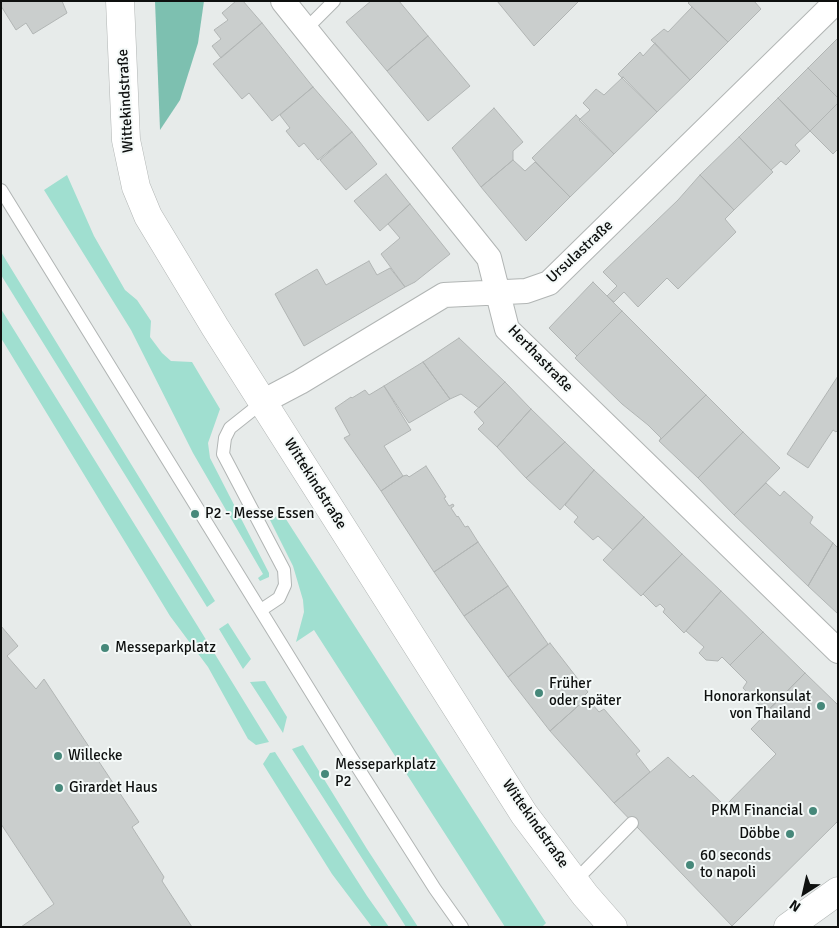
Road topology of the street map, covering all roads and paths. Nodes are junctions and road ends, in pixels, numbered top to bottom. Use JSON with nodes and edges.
{"nodes":[{"id":1,"x":120,"y":1,"type":"edge"},
{"id":2,"x":283,"y":1,"type":"edge"},
{"id":3,"x":334,"y":1,"type":"edge"},
{"id":4,"x":837,"y":1,"type":"edge"},
{"id":5,"x":306,"y":29,"type":"junction"},
{"id":6,"x":1,"y":190,"type":"edge"},
{"id":7,"x":497,"y":293,"type":"junction"},
{"id":8,"x":264,"y":401,"type":"junction"},
{"id":9,"x":261,"y":610,"type":"junction"},
{"id":10,"x":838,"y":651,"type":"edge"},
{"id":11,"x":632,"y":823,"type":"dead end"},
{"id":12,"x":575,"y":881,"type":"junction"},
{"id":13,"x":838,"y":891,"type":"edge"},
{"id":14,"x":462,"y":927,"type":"edge"},
{"id":15,"x":614,"y":927,"type":"edge"},
{"id":16,"x":788,"y":927,"type":"edge"}],
"edges":[{"from":1,"to":8,"type":"street","name":"Wittekindstraße"},
{"from":2,"to":5,"type":"street","name":"Herthastraße"},
{"from":3,"to":5,"type":"lane"},
{"from":4,"to":7,"type":"street","name":"Ursulastraße"},
{"from":5,"to":7,"type":"street","name":"Herthastraße"},
{"from":6,"to":9,"type":"lane"},
{"from":7,"to":8,"type":"street","name":"Ursulastraße"},
{"from":7,"to":10,"type":"street","name":"Herthastraße"},
{"from":8,"to":9,"type":"lane"},
{"from":8,"to":12,"type":"street","name":"Wittekindstraße"},
{"from":9,"to":14,"type":"lane"},
{"from":11,"to":12,"type":"lane"},
{"from":12,"to":15,"type":"street","name":"Wittekindstraße"},
{"from":13,"to":16,"type":"street"}]}
